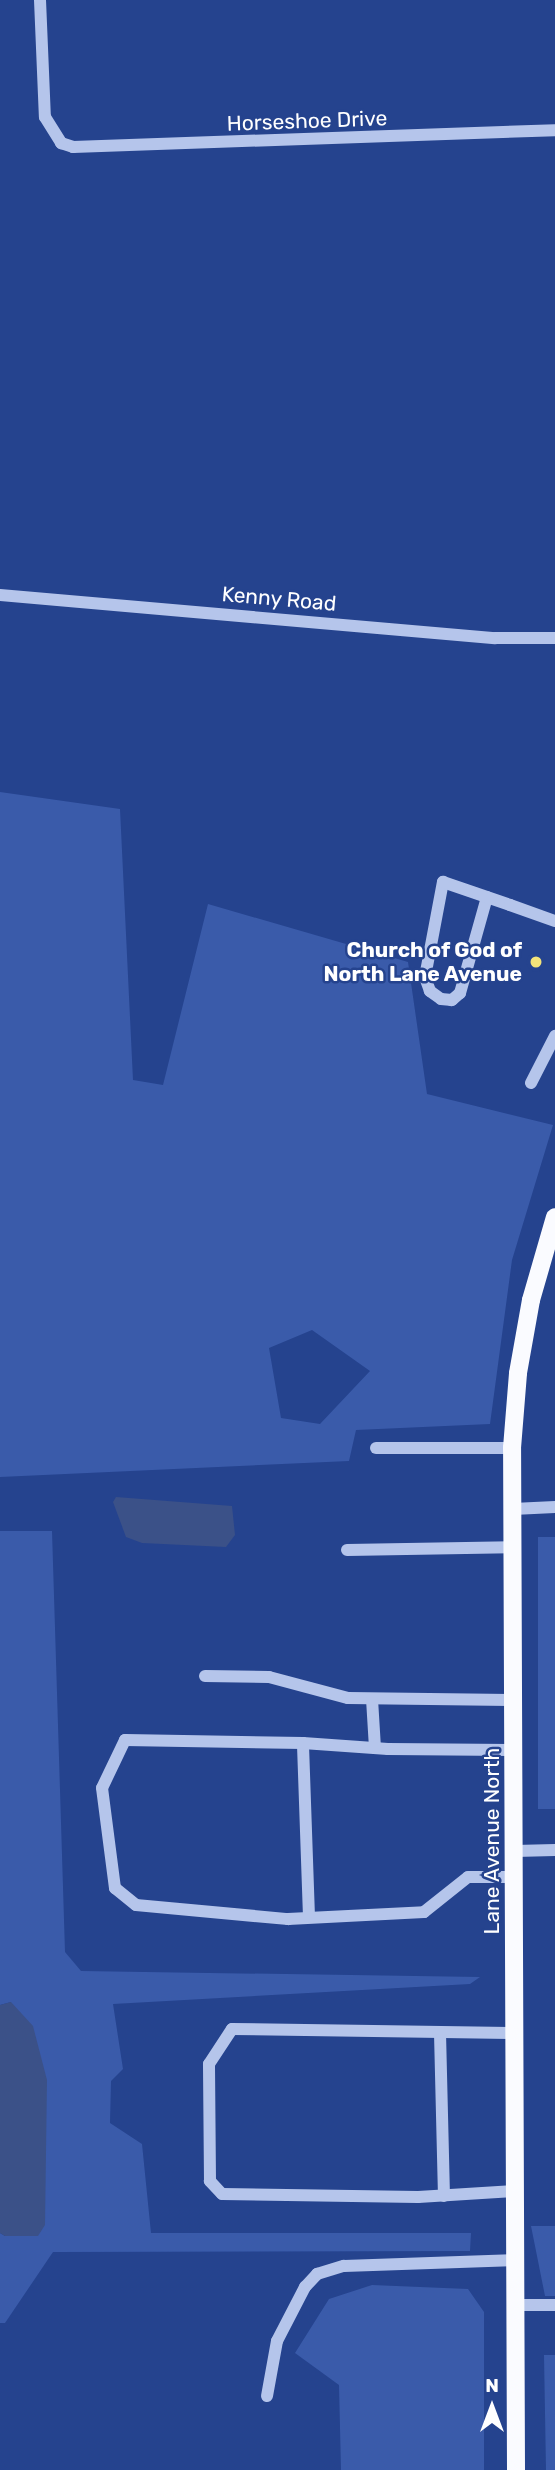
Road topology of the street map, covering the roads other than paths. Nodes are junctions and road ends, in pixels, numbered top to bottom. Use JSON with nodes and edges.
{"nodes":[{"id":1,"x":40,"y":0,"type":"edge"},
{"id":2,"x":555,"y":130,"type":"edge"},
{"id":3,"x":0,"y":595,"type":"edge"},
{"id":4,"x":555,"y":638,"type":"edge"},
{"id":5,"x":487,"y":897,"type":"junction"},
{"id":6,"x":555,"y":921,"type":"edge"},
{"id":7,"x":555,"y":1036,"type":"edge"},
{"id":8,"x":531,"y":1083,"type":"dead end"},
{"id":9,"x":555,"y":1217,"type":"edge"},
{"id":10,"x":376,"y":1448,"type":"dead end"},
{"id":11,"x":512,"y":1448,"type":"junction"},
{"id":12,"x":555,"y":1507,"type":"edge"},
{"id":13,"x":513,"y":1509,"type":"junction"},
{"id":14,"x":513,"y":1548,"type":"junction"},
{"id":15,"x":347,"y":1550,"type":"dead end"},
{"id":16,"x":205,"y":1676,"type":"dead end"},
{"id":17,"x":372,"y":1699,"type":"junction"},
{"id":18,"x":515,"y":1700,"type":"junction"},
{"id":19,"x":303,"y":1743,"type":"junction"},
{"id":20,"x":375,"y":1748,"type":"junction"},
{"id":21,"x":515,"y":1750,"type":"junction"},
{"id":22,"x":555,"y":1850,"type":"edge"},
{"id":23,"x":515,"y":1851,"type":"junction"},
{"id":24,"x":516,"y":1877,"type":"junction"},
{"id":25,"x":309,"y":1917,"type":"junction"},
{"id":26,"x":440,"y":2033,"type":"junction"},
{"id":27,"x":514,"y":2033,"type":"junction"},
{"id":28,"x":513,"y":2191,"type":"junction"},
{"id":29,"x":444,"y":2196,"type":"junction"},
{"id":30,"x":514,"y":2260,"type":"junction"},
{"id":31,"x":514,"y":2305,"type":"junction"},
{"id":32,"x":555,"y":2305,"type":"edge"},
{"id":33,"x":267,"y":2396,"type":"dead end"},
{"id":34,"x":516,"y":2470,"type":"edge"}],
"edges":[{"from":1,"to":2,"type":"street","name":"Horseshoe Drive"},
{"from":3,"to":4,"type":"street","name":"Kenny Road"},
{"from":5,"to":5,"type":"street"},
{"from":5,"to":6,"type":"street"},
{"from":7,"to":8,"type":"street"},
{"from":9,"to":11,"type":"main road","name":"Lane Avenue North"},
{"from":10,"to":11,"type":"street"},
{"from":11,"to":13,"type":"main road","name":"Lane Avenue North"},
{"from":12,"to":13,"type":"street"},
{"from":13,"to":14,"type":"main road","name":"Lane Avenue North"},
{"from":14,"to":15,"type":"street"},
{"from":14,"to":18,"type":"main road","name":"Lane Avenue North"},
{"from":16,"to":17,"type":"street"},
{"from":17,"to":18,"type":"street"},
{"from":17,"to":20,"type":"street"},
{"from":18,"to":21,"type":"main road","name":"Lane Avenue North"},
{"from":19,"to":20,"type":"street"},
{"from":19,"to":25,"type":"street"},
{"from":19,"to":25,"type":"street"},
{"from":20,"to":21,"type":"street"},
{"from":21,"to":23,"type":"main road","name":"Lane Avenue North"},
{"from":22,"to":23,"type":"street"},
{"from":23,"to":24,"type":"main road","name":"Lane Avenue North"},
{"from":24,"to":25,"type":"street"},
{"from":24,"to":27,"type":"main road","name":"Lane Avenue North"},
{"from":26,"to":27,"type":"street"},
{"from":26,"to":29,"type":"street"},
{"from":26,"to":29,"type":"street"},
{"from":27,"to":28,"type":"main road","name":"Lane Avenue North"},
{"from":28,"to":29,"type":"street"},
{"from":28,"to":30,"type":"main road","name":"Lane Avenue North"},
{"from":30,"to":31,"type":"main road","name":"Lane Avenue North"},
{"from":30,"to":33,"type":"street"},
{"from":31,"to":32,"type":"street"},
{"from":31,"to":34,"type":"main road","name":"Lane Avenue North"}]}
